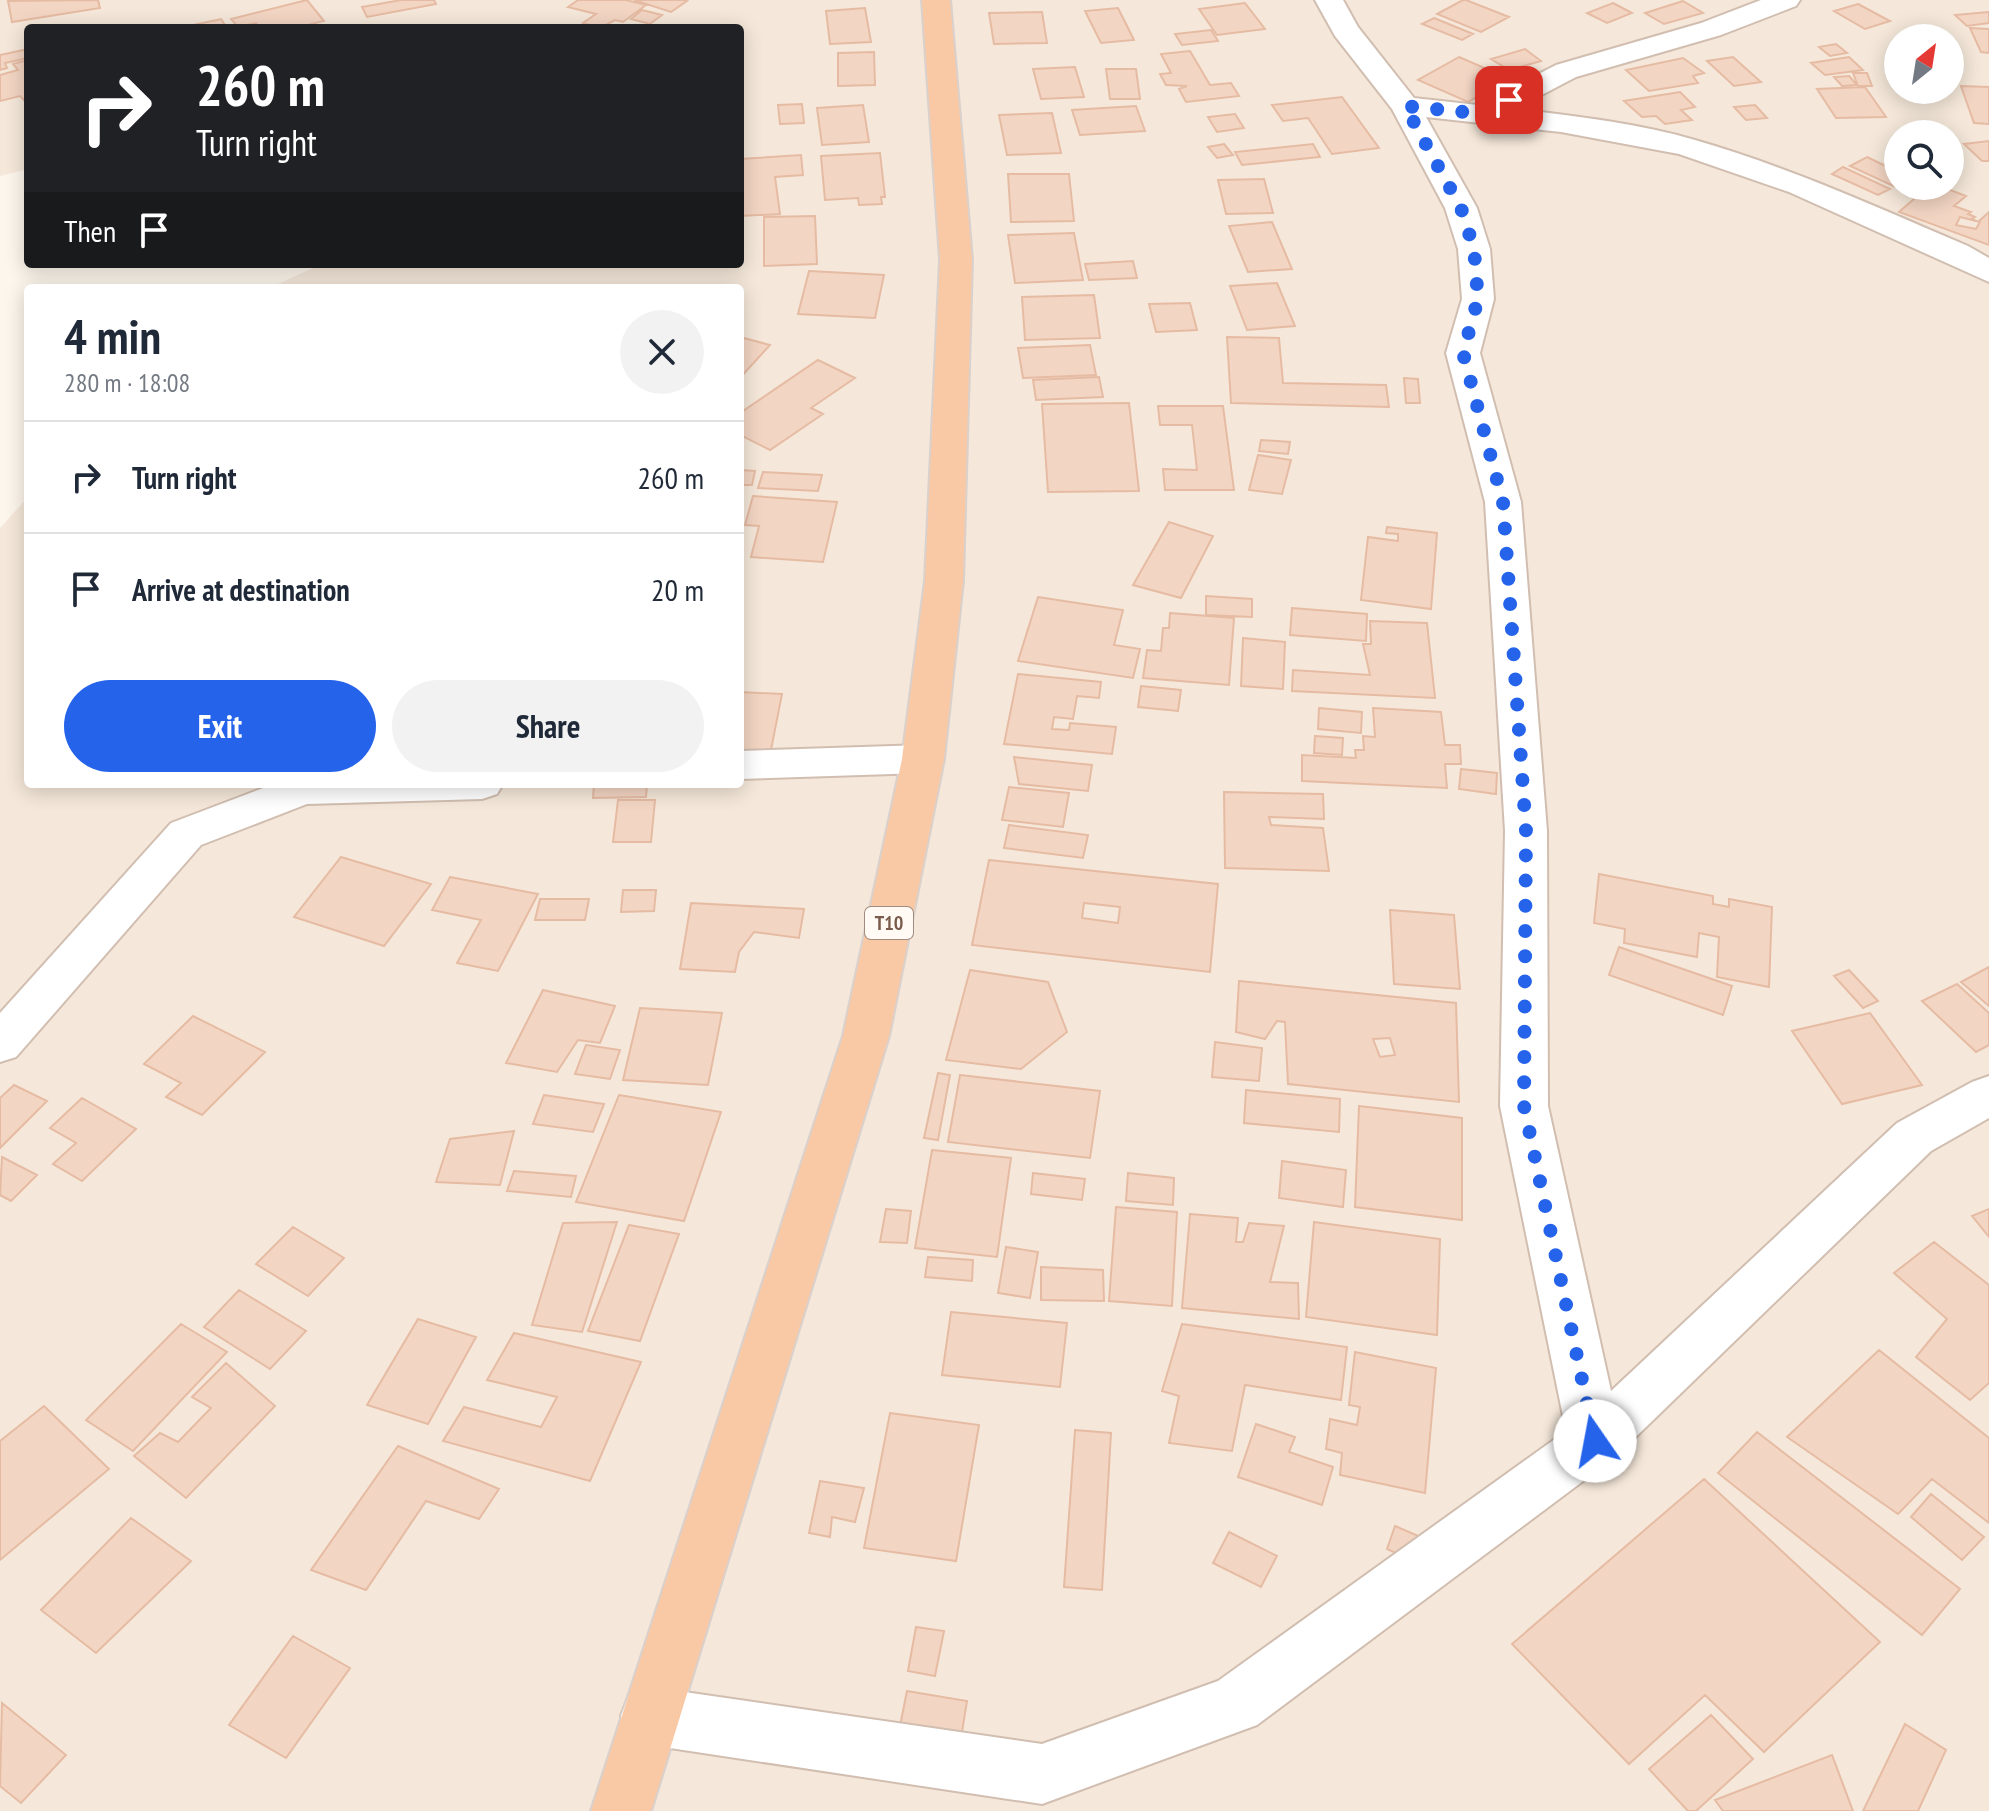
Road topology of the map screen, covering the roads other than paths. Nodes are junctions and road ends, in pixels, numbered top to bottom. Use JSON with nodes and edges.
{"nodes":[{"id":1,"x":936,"y":0,"type":"edge"},
{"id":2,"x":1329,"y":0,"type":"edge"},
{"id":3,"x":1786,"y":0,"type":"edge"},
{"id":4,"x":1405,"y":106,"type":"junction"},
{"id":5,"x":1483,"y":114,"type":"junction"},
{"id":6,"x":1989,"y":272,"type":"edge"},
{"id":7,"x":923,"y":759,"type":"junction"},
{"id":8,"x":744,"y":765,"type":"edge"},
{"id":9,"x":339,"y":788,"type":"edge"},
{"id":10,"x":0,"y":1044,"type":"edge"},
{"id":11,"x":1989,"y":1095,"type":"edge"},
{"id":12,"x":1595,"y":1441,"type":"junction"},
{"id":13,"x":650,"y":1716,"type":"junction"},
{"id":14,"x":621,"y":1811,"type":"edge"}],
"edges":[{"from":1,"to":7,"type":"highway","number":"T10"},
{"from":2,"to":4,"type":"street"},
{"from":3,"to":5,"type":"street"},
{"from":4,"to":5,"type":"street"},
{"from":4,"to":12,"type":"street"},
{"from":5,"to":6,"type":"street"},
{"from":7,"to":8,"type":"street"},
{"from":7,"to":13,"type":"highway","number":"T10"},
{"from":9,"to":10,"type":"street"},
{"from":11,"to":12,"type":"street"},
{"from":12,"to":13,"type":"street"},
{"from":13,"to":14,"type":"highway","number":"T10"}]}
